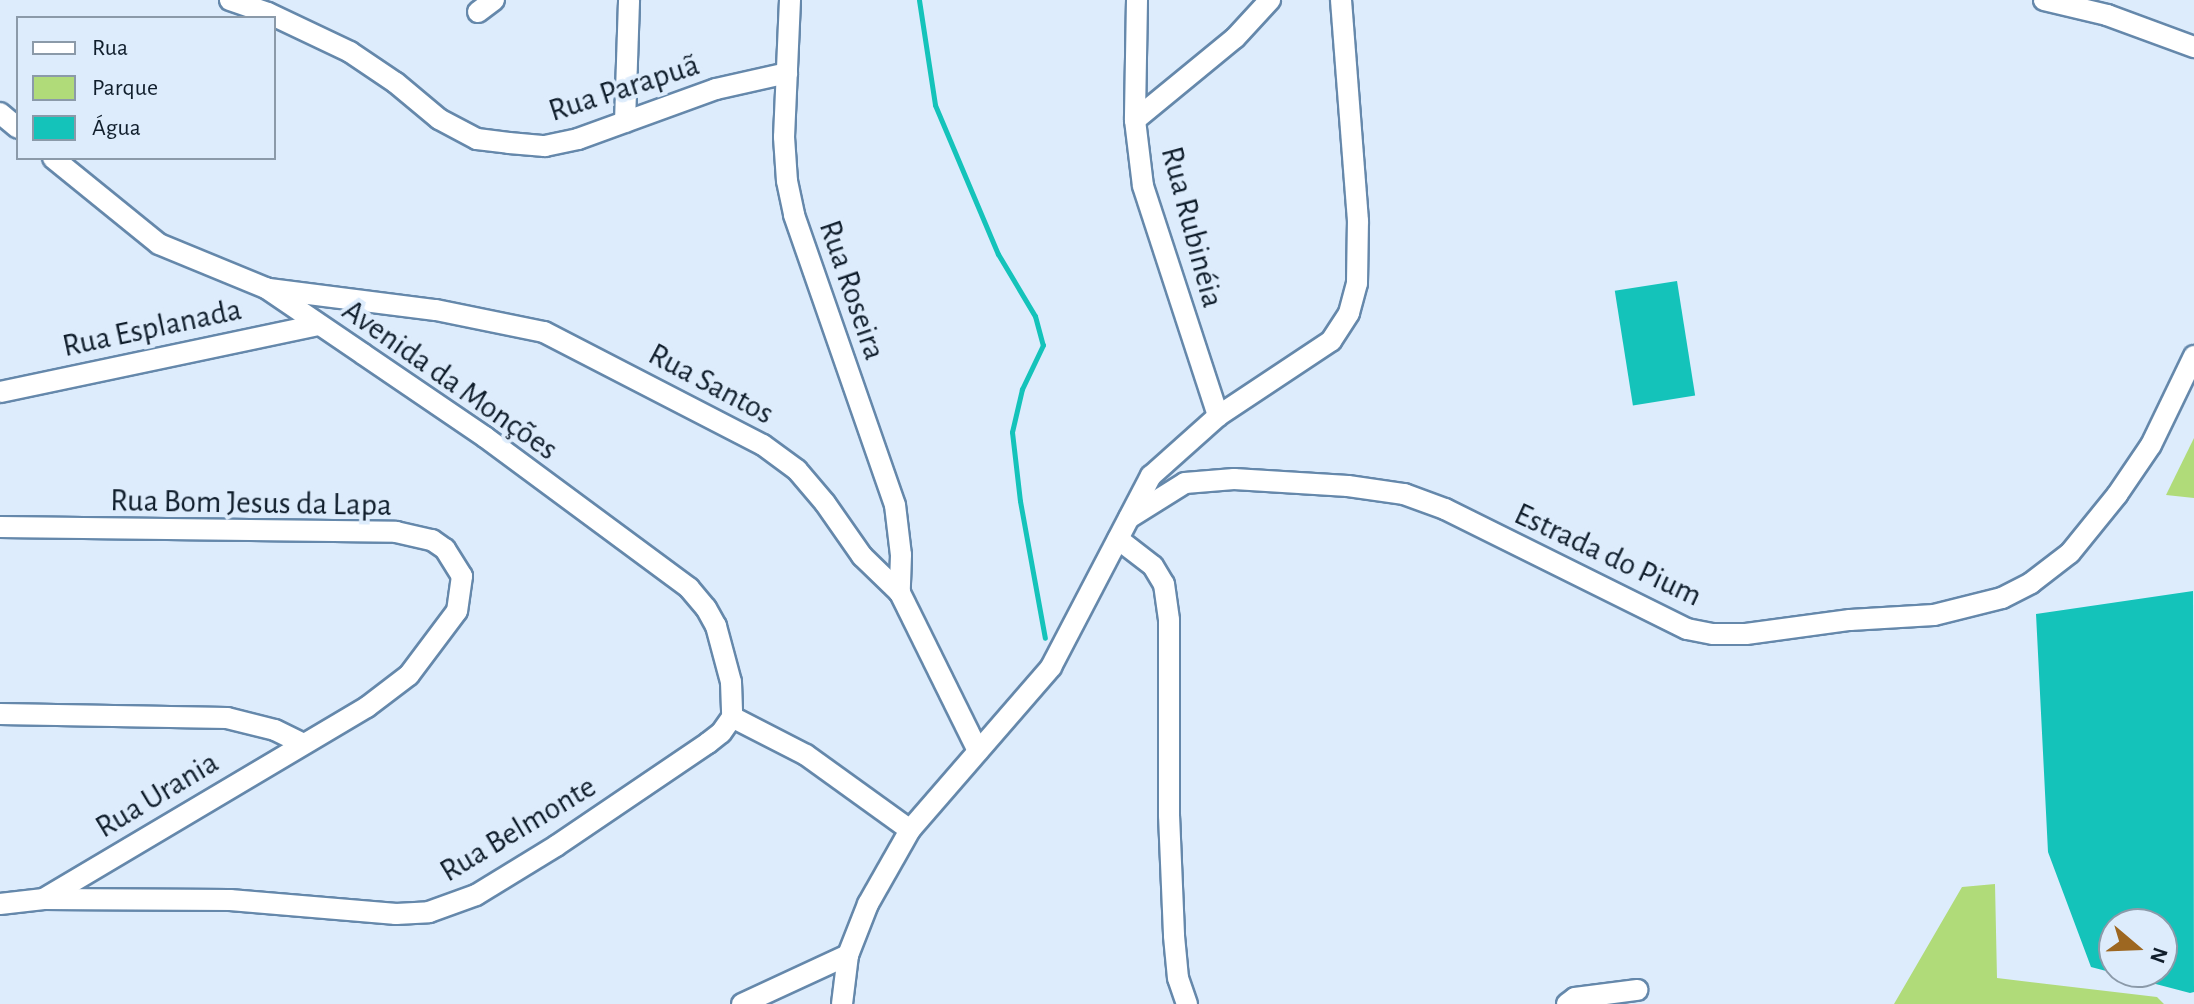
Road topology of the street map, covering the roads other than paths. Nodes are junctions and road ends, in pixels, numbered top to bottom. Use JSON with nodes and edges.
{"nodes":[{"id":1,"x":230,"y":0,"type":"edge"},
{"id":2,"x":629,"y":0,"type":"edge"},
{"id":3,"x":790,"y":0,"type":"edge"},
{"id":4,"x":1137,"y":0,"type":"edge"},
{"id":5,"x":1270,"y":0,"type":"edge"},
{"id":6,"x":1341,"y":0,"type":"edge"},
{"id":7,"x":2044,"y":0,"type":"edge"},
{"id":8,"x":2112,"y":7,"type":"edge"},
{"id":9,"x":274,"y":16,"type":"edge"},
{"id":10,"x":276,"y":17,"type":"edge"},
{"id":11,"x":2194,"y":47,"type":"edge"},
{"id":12,"x":787,"y":73,"type":"junction"},
{"id":13,"x":0,"y":113,"type":"edge"},
{"id":14,"x":1135,"y":120,"type":"junction"},
{"id":15,"x":625,"y":122,"type":"junction"},
{"id":16,"x":16,"y":126,"type":"edge"},
{"id":17,"x":55,"y":160,"type":"edge"},
{"id":18,"x":266,"y":288,"type":"junction"},
{"id":19,"x":317,"y":325,"type":"junction"},
{"id":20,"x":2194,"y":356,"type":"edge"},
{"id":21,"x":0,"y":392,"type":"edge"},
{"id":22,"x":1218,"y":416,"type":"junction"},
{"id":23,"x":1168,"y":460,"type":"junction"},
{"id":24,"x":1185,"y":483,"type":"junction"},
{"id":25,"x":1129,"y":518,"type":"junction"},
{"id":26,"x":0,"y":527,"type":"edge"},
{"id":27,"x":1118,"y":539,"type":"junction"},
{"id":28,"x":900,"y":593,"type":"junction"},
{"id":29,"x":0,"y":714,"type":"edge"},
{"id":30,"x":732,"y":717,"type":"junction"},
{"id":31,"x":302,"y":743,"type":"junction"},
{"id":32,"x":978,"y":751,"type":"junction"},
{"id":33,"x":910,"y":830,"type":"junction"},
{"id":34,"x":44,"y":899,"type":"junction"},
{"id":35,"x":0,"y":904,"type":"edge"},
{"id":36,"x":848,"y":955,"type":"junction"},
{"id":37,"x":1637,"y":990,"type":"dead end"},
{"id":38,"x":742,"y":1004,"type":"edge"},
{"id":39,"x":842,"y":1004,"type":"edge"},
{"id":40,"x":1187,"y":1004,"type":"edge"},
{"id":41,"x":1567,"y":1004,"type":"edge"}],
"edges":[{"from":1,"to":9,"type":"street","name":"Rua Parapuã"},
{"from":2,"to":15,"type":"street"},
{"from":3,"to":12,"type":"street","name":"Rua Roseira"},
{"from":4,"to":14,"type":"street","name":"Rua Rubinéia"},
{"from":5,"to":14,"type":"street"},
{"from":6,"to":22,"type":"street"},
{"from":7,"to":8,"type":"street"},
{"from":8,"to":11,"type":"street"},
{"from":10,"to":15,"type":"street","name":"Rua Parapuã"},
{"from":12,"to":15,"type":"street","name":"Rua Parapuã"},
{"from":12,"to":28,"type":"street","name":"Rua Roseira"},
{"from":13,"to":16,"type":"street"},
{"from":14,"to":22,"type":"street","name":"Rua Rubinéia"},
{"from":17,"to":18,"type":"street","name":"Avenida da Monções"},
{"from":18,"to":19,"type":"street","name":"Avenida da Monções"},
{"from":18,"to":28,"type":"street","name":"Rua Santos"},
{"from":19,"to":21,"type":"street","name":"Rua Esplanada"},
{"from":19,"to":30,"type":"street","name":"Avenida da Monções"},
{"from":20,"to":24,"type":"street","name":"Estrada do Pium"},
{"from":22,"to":23,"type":"street"},
{"from":23,"to":24,"type":"street"},
{"from":23,"to":25,"type":"street"},
{"from":24,"to":25,"type":"street","name":"Estrada do Pium"},
{"from":25,"to":27,"type":"street"},
{"from":26,"to":31,"type":"street","name":"Rua Bom Jesus da Lapa"},
{"from":27,"to":32,"type":"street"},
{"from":27,"to":40,"type":"street"},
{"from":28,"to":32,"type":"street","name":"Rua Santos"},
{"from":29,"to":31,"type":"street"},
{"from":30,"to":33,"type":"street"},
{"from":30,"to":34,"type":"street","name":"Rua Belmonte"},
{"from":31,"to":34,"type":"street","name":"Rua Urania"},
{"from":32,"to":33,"type":"street"},
{"from":33,"to":36,"type":"street"},
{"from":34,"to":35,"type":"street","name":"Rua Belmonte"},
{"from":36,"to":38,"type":"street"},
{"from":36,"to":39,"type":"street"},
{"from":37,"to":41,"type":"street"}]}
